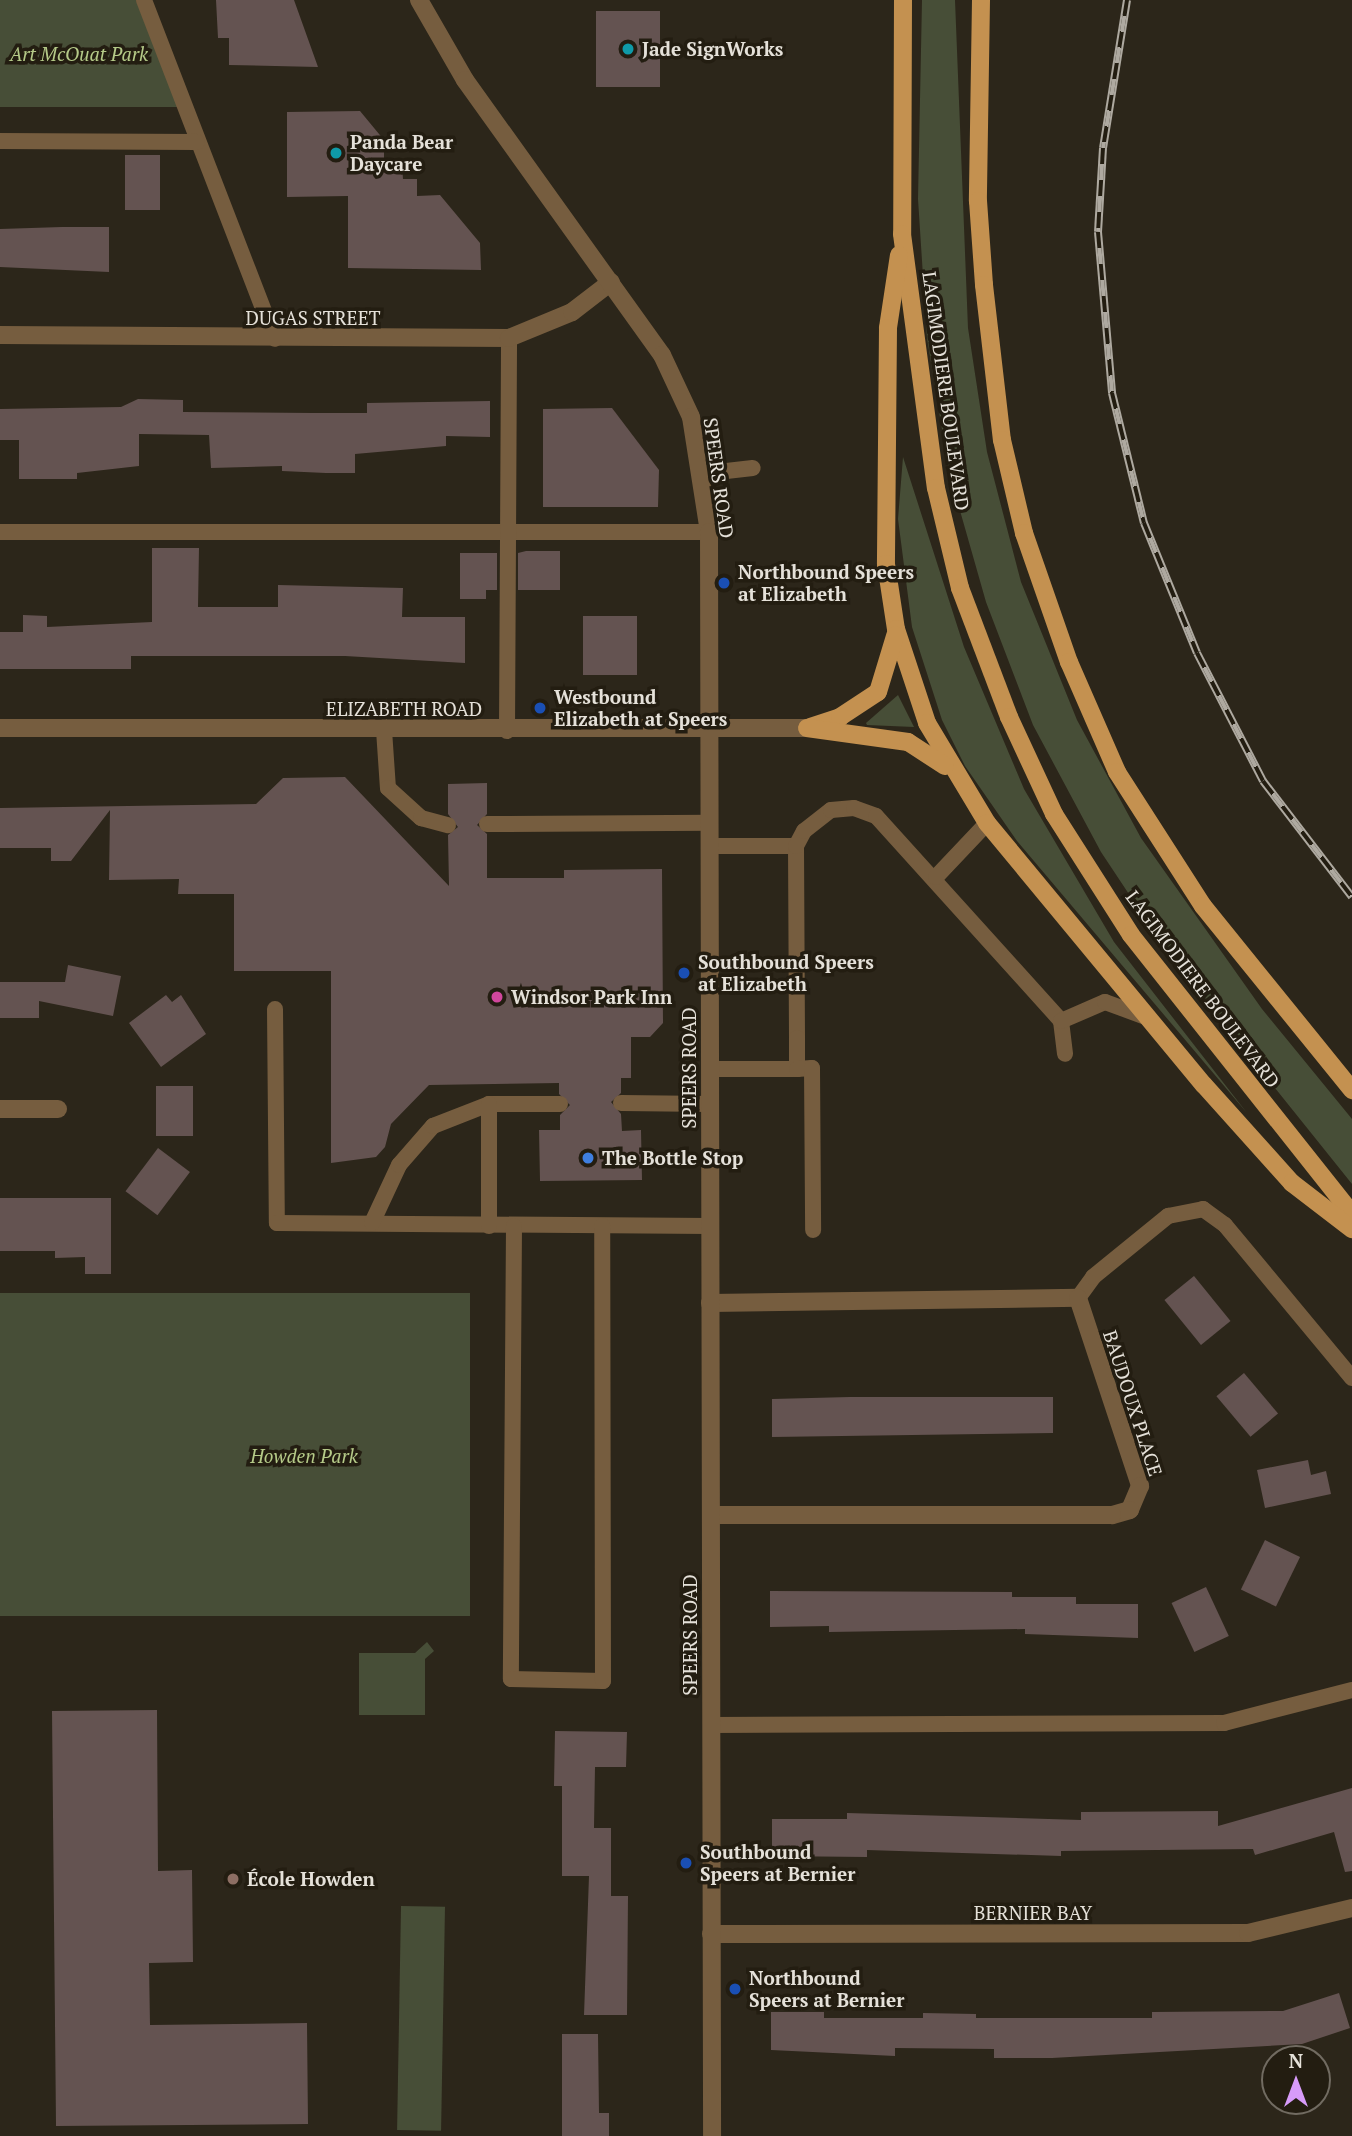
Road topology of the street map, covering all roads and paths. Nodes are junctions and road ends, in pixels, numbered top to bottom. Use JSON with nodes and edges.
{"nodes":[{"id":1,"x":144,"y":0,"type":"edge"},
{"id":2,"x":419,"y":0,"type":"edge"},
{"id":3,"x":903,"y":0,"type":"edge"},
{"id":4,"x":981,"y":0,"type":"edge"},
{"id":5,"x":0,"y":141,"type":"edge"},
{"id":6,"x":197,"y":142,"type":"junction"},
{"id":7,"x":902,"y":234,"type":"junction"},
{"id":8,"x":611,"y":282,"type":"junction"},
{"id":9,"x":0,"y":335,"type":"edge"},
{"id":10,"x":509,"y":338,"type":"junction"},
{"id":11,"x":275,"y":339,"type":"junction"},
{"id":12,"x":753,"y":468,"type":"dead end"},
{"id":13,"x":700,"y":474,"type":"junction"},
{"id":14,"x":0,"y":532,"type":"edge"},
{"id":15,"x":709,"y":532,"type":"junction"},
{"id":16,"x":508,"y":533,"type":"junction"},
{"id":17,"x":897,"y":629,"type":"junction"},
{"id":18,"x":708,"y":727,"type":"junction"},
{"id":19,"x":0,"y":728,"type":"edge"},
{"id":20,"x":807,"y":728,"type":"junction"},
{"id":21,"x":384,"y":730,"type":"junction"},
{"id":22,"x":507,"y":731,"type":"junction"},
{"id":23,"x":957,"y":778,"type":"junction"},
{"id":24,"x":710,"y":823,"type":"junction"},
{"id":25,"x":987,"y":823,"type":"junction"},
{"id":26,"x":487,"y":824,"type":"dead end"},
{"id":27,"x":448,"y":825,"type":"dead end"},
{"id":28,"x":710,"y":846,"type":"junction"},
{"id":29,"x":796,"y":846,"type":"junction"},
{"id":30,"x":936,"y":877,"type":"junction"},
{"id":31,"x":275,"y":1009,"type":"dead end"},
{"id":32,"x":1149,"y":1018,"type":"junction"},
{"id":33,"x":1061,"y":1021,"type":"junction"},
{"id":34,"x":1065,"y":1054,"type":"dead end"},
{"id":35,"x":710,"y":1069,"type":"junction"},
{"id":36,"x":797,"y":1069,"type":"junction"},
{"id":37,"x":1352,"y":1090,"type":"edge"},
{"id":38,"x":621,"y":1103,"type":"dead end"},
{"id":39,"x":489,"y":1104,"type":"junction"},
{"id":40,"x":559,"y":1104,"type":"dead end"},
{"id":41,"x":710,"y":1104,"type":"junction"},
{"id":42,"x":0,"y":1109,"type":"edge"},
{"id":43,"x":58,"y":1109,"type":"dead end"},
{"id":44,"x":1352,"y":1214,"type":"edge"},
{"id":45,"x":372,"y":1223,"type":"junction"},
{"id":46,"x":489,"y":1226,"type":"junction"},
{"id":47,"x":513,"y":1226,"type":"junction"},
{"id":48,"x":601,"y":1226,"type":"junction"},
{"id":49,"x":710,"y":1226,"type":"junction"},
{"id":50,"x":1352,"y":1229,"type":"edge"},
{"id":51,"x":813,"y":1230,"type":"dead end"},
{"id":52,"x":1078,"y":1298,"type":"junction"},
{"id":53,"x":710,"y":1303,"type":"junction"},
{"id":54,"x":1352,"y":1378,"type":"edge"},
{"id":55,"x":711,"y":1515,"type":"junction"},
{"id":56,"x":1352,"y":1690,"type":"edge"},
{"id":57,"x":710,"y":1725,"type":"junction"},
{"id":58,"x":1352,"y":1908,"type":"edge"},
{"id":59,"x":712,"y":1934,"type":"junction"},
{"id":60,"x":712,"y":2136,"type":"edge"}],
"edges":[{"from":1,"to":6,"type":"lane"},
{"from":2,"to":8,"type":"street","name":"SPEERS ROAD"},
{"from":3,"to":7,"type":"main road","name":"LAGIMODIERE BOULEVARD"},
{"from":4,"to":37,"type":"main road"},
{"from":5,"to":6,"type":"lane"},
{"from":6,"to":11,"type":"lane"},
{"from":7,"to":17,"type":"main road"},
{"from":7,"to":44,"type":"main road","name":"LAGIMODIERE BOULEVARD"},
{"from":8,"to":10,"type":"street","name":"DUGAS STREET"},
{"from":8,"to":13,"type":"street","name":"SPEERS ROAD"},
{"from":9,"to":11,"type":"street","name":"DUGAS STREET"},
{"from":10,"to":11,"type":"street","name":"DUGAS STREET"},
{"from":10,"to":16,"type":"lane"},
{"from":12,"to":13,"type":"lane"},
{"from":13,"to":15,"type":"street","name":"SPEERS ROAD"},
{"from":14,"to":16,"type":"lane"},
{"from":15,"to":16,"type":"lane"},
{"from":15,"to":18,"type":"street","name":"SPEERS ROAD"},
{"from":16,"to":22,"type":"lane"},
{"from":17,"to":20,"type":"main road"},
{"from":17,"to":23,"type":"main road"},
{"from":18,"to":20,"type":"street","name":"ELIZABETH ROAD"},
{"from":18,"to":22,"type":"street","name":"ELIZABETH ROAD"},
{"from":18,"to":24,"type":"street","name":"SPEERS ROAD"},
{"from":19,"to":21,"type":"street","name":"ELIZABETH ROAD"},
{"from":20,"to":23,"type":"main road"},
{"from":21,"to":22,"type":"street","name":"ELIZABETH ROAD"},
{"from":21,"to":27,"type":"lane"},
{"from":23,"to":25,"type":"main road"},
{"from":24,"to":26,"type":"lane"},
{"from":24,"to":28,"type":"street","name":"SPEERS ROAD"},
{"from":25,"to":30,"type":"lane"},
{"from":25,"to":32,"type":"main road"},
{"from":28,"to":29,"type":"lane"},
{"from":28,"to":35,"type":"street","name":"SPEERS ROAD"},
{"from":29,"to":30,"type":"lane"},
{"from":29,"to":36,"type":"lane"},
{"from":30,"to":33,"type":"lane"},
{"from":31,"to":45,"type":"lane"},
{"from":32,"to":33,"type":"lane"},
{"from":32,"to":50,"type":"main road"},
{"from":33,"to":34,"type":"lane"},
{"from":35,"to":36,"type":"lane"},
{"from":35,"to":41,"type":"street","name":"SPEERS ROAD"},
{"from":36,"to":51,"type":"lane"},
{"from":38,"to":41,"type":"lane"},
{"from":39,"to":40,"type":"lane"},
{"from":39,"to":45,"type":"lane"},
{"from":39,"to":46,"type":"lane"},
{"from":41,"to":49,"type":"street","name":"SPEERS ROAD"},
{"from":42,"to":43,"type":"street"},
{"from":45,"to":46,"type":"lane"},
{"from":46,"to":47,"type":"lane"},
{"from":47,"to":48,"type":"lane"},
{"from":47,"to":48,"type":"lane"},
{"from":48,"to":49,"type":"lane"},
{"from":49,"to":53,"type":"street","name":"SPEERS ROAD"},
{"from":52,"to":53,"type":"street"},
{"from":52,"to":54,"type":"lane"},
{"from":52,"to":55,"type":"street","name":"BAUDOUX PLACE"},
{"from":53,"to":55,"type":"street","name":"SPEERS ROAD"},
{"from":55,"to":57,"type":"street","name":"SPEERS ROAD"},
{"from":56,"to":57,"type":"lane"},
{"from":57,"to":59,"type":"street","name":"SPEERS ROAD"},
{"from":58,"to":59,"type":"street","name":"BERNIER BAY"},
{"from":59,"to":60,"type":"street","name":"SPEERS ROAD"}]}
